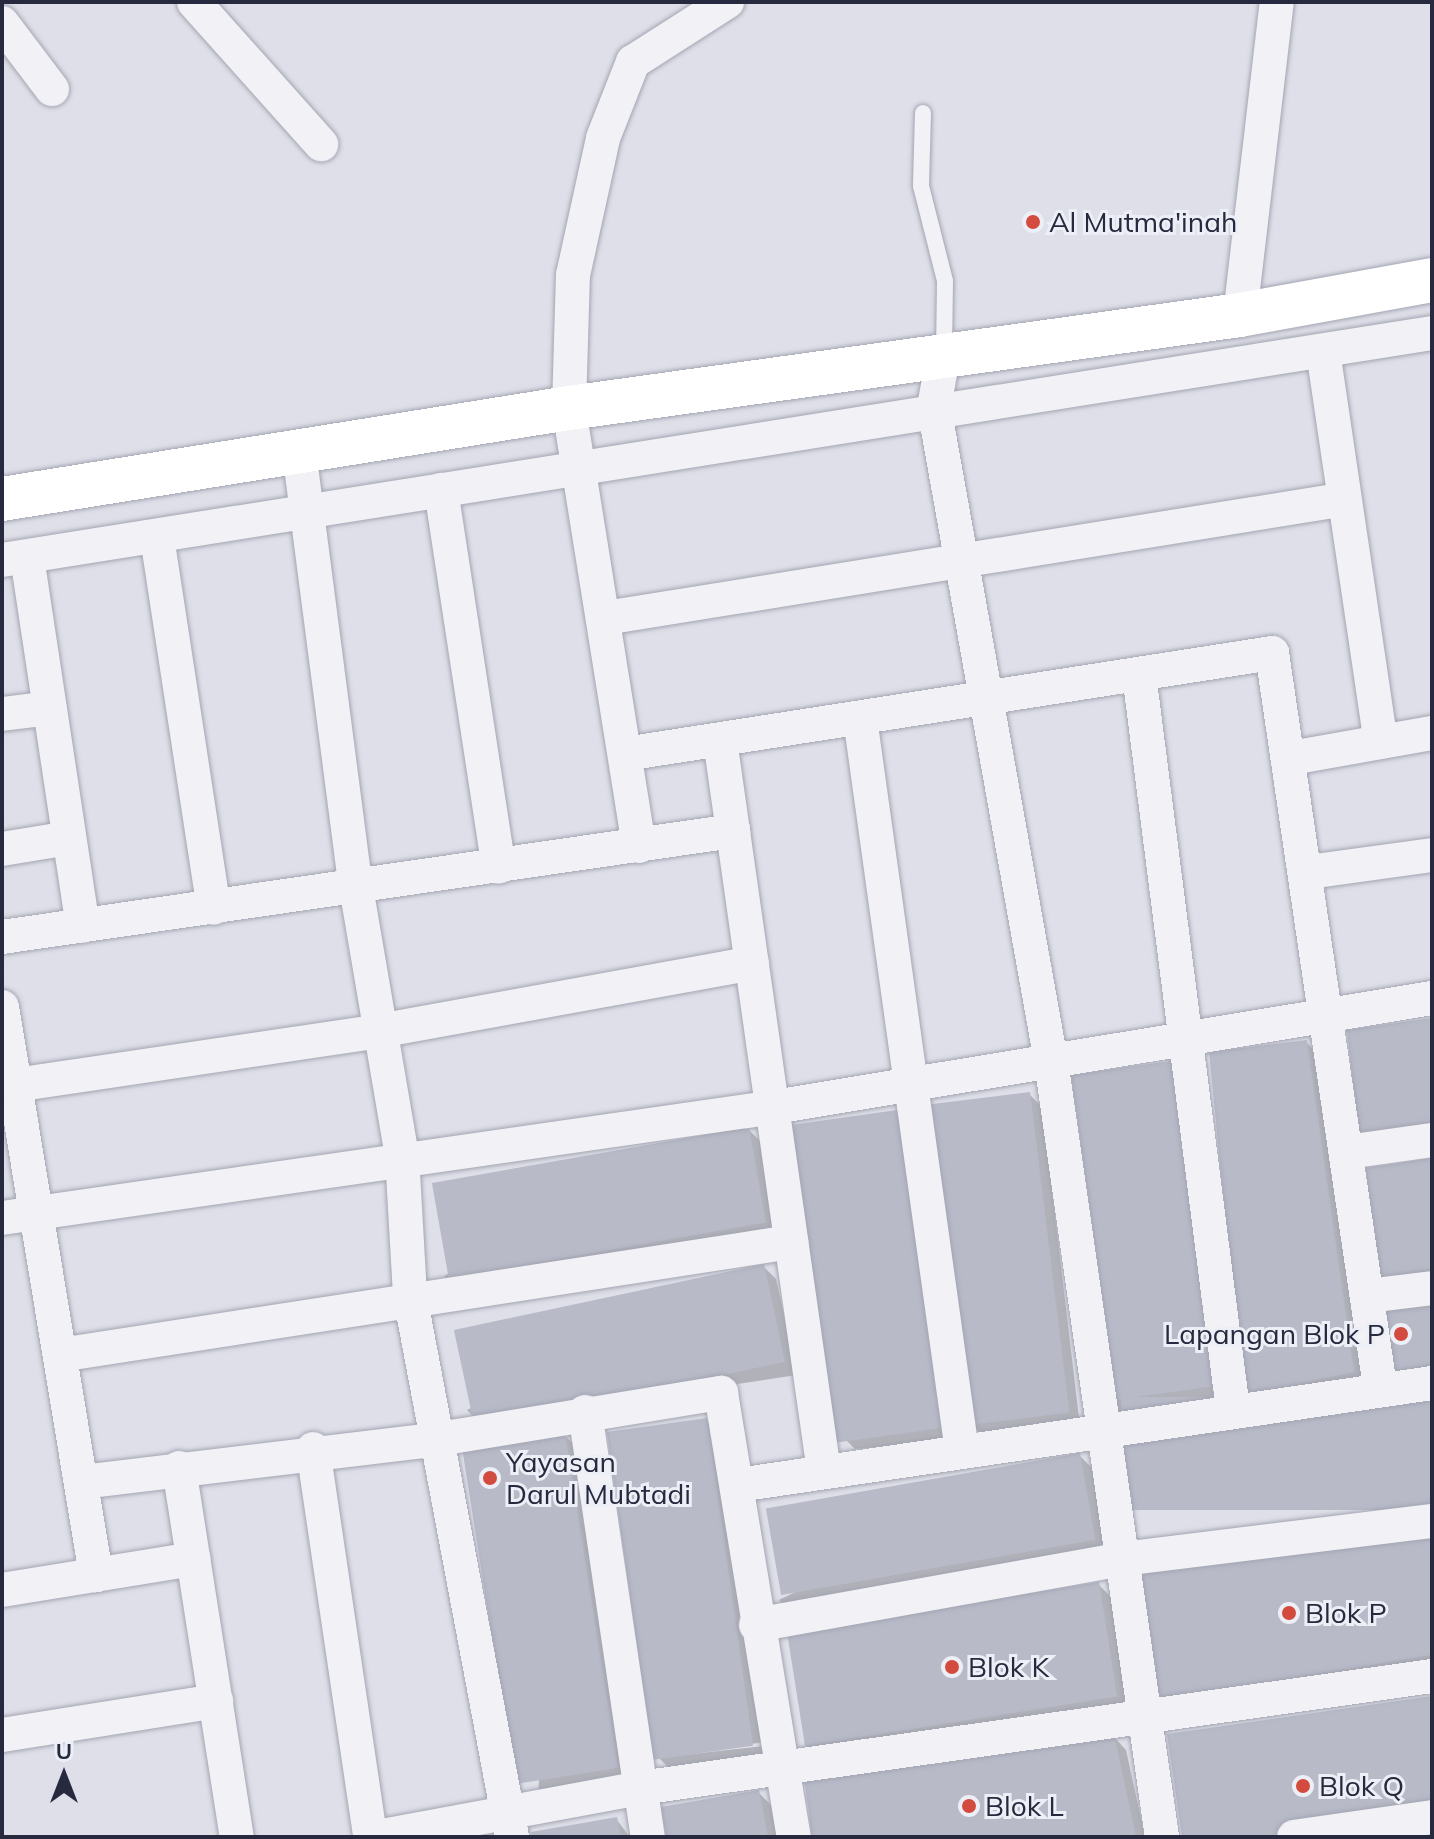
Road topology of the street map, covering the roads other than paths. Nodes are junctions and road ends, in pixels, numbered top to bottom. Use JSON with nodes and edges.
{"nodes":[{"id":1,"x":194,"y":2,"type":"edge"},
{"id":2,"x":727,"y":2,"type":"edge"},
{"id":3,"x":1277,"y":2,"type":"edge"},
{"id":4,"x":2,"y":23,"type":"edge"},
{"id":5,"x":52,"y":89,"type":"dead end"},
{"id":6,"x":923,"y":113,"type":"dead end"},
{"id":7,"x":321,"y":144,"type":"dead end"},
{"id":8,"x":1432,"y":280,"type":"edge"},
{"id":9,"x":1240,"y":315,"type":"junction"},
{"id":10,"x":1432,"y":333,"type":"edge"},
{"id":11,"x":1323,"y":351,"type":"junction"},
{"id":12,"x":944,"y":352,"type":"junction"},
{"id":13,"x":934,"y":407,"type":"junction"},
{"id":14,"x":569,"y":408,"type":"junction"},
{"id":15,"x":299,"y":451,"type":"junction"},
{"id":16,"x":582,"y":466,"type":"junction"},
{"id":17,"x":441,"y":490,"type":"junction"},
{"id":18,"x":2,"y":499,"type":"edge"},
{"id":19,"x":1340,"y":500,"type":"junction"},
{"id":20,"x":304,"y":513,"type":"junction"},
{"id":21,"x":157,"y":537,"type":"junction"},
{"id":22,"x":14,"y":559,"type":"edge"},
{"id":23,"x":960,"y":561,"type":"junction"},
{"id":24,"x":605,"y":618,"type":"junction"},
{"id":25,"x":1139,"y":674,"type":"junction"},
{"id":26,"x":992,"y":698,"type":"junction"},
{"id":27,"x":50,"y":708,"type":"junction"},
{"id":28,"x":2,"y":714,"type":"edge"},
{"id":29,"x":860,"y":718,"type":"junction"},
{"id":30,"x":1432,"y":733,"type":"edge"},
{"id":31,"x":720,"y":740,"type":"junction"},
{"id":32,"x":1381,"y":742,"type":"junction"},
{"id":33,"x":625,"y":754,"type":"junction"},
{"id":34,"x":1291,"y":758,"type":"junction"},
{"id":35,"x":733,"y":831,"type":"junction"},
{"id":36,"x":69,"y":838,"type":"junction"},
{"id":37,"x":639,"y":846,"type":"junction"},
{"id":38,"x":2,"y":849,"type":"edge"},
{"id":39,"x":1432,"y":855,"type":"edge"},
{"id":40,"x":499,"y":867,"type":"junction"},
{"id":41,"x":1308,"y":872,"type":"junction"},
{"id":42,"x":356,"y":887,"type":"junction"},
{"id":43,"x":214,"y":908,"type":"junction"},
{"id":44,"x":83,"y":926,"type":"junction"},
{"id":45,"x":2,"y":937,"type":"edge"},
{"id":46,"x":752,"y":963,"type":"junction"},
{"id":47,"x":1432,"y":998,"type":"edge"},
{"id":48,"x":2,"y":1007,"type":"edge"},
{"id":49,"x":1326,"y":1014,"type":"junction"},
{"id":50,"x":379,"y":1031,"type":"junction"},
{"id":51,"x":1188,"y":1034,"type":"junction"},
{"id":52,"x":1051,"y":1061,"type":"junction"},
{"id":53,"x":911,"y":1081,"type":"junction"},
{"id":54,"x":15,"y":1085,"type":"junction"},
{"id":55,"x":768,"y":1108,"type":"junction"},
{"id":56,"x":1432,"y":1140,"type":"edge"},
{"id":57,"x":1347,"y":1152,"type":"junction"},
{"id":58,"x":402,"y":1156,"type":"junction"},
{"id":59,"x":36,"y":1212,"type":"junction"},
{"id":60,"x":2,"y":1218,"type":"edge"},
{"id":61,"x":791,"y":1242,"type":"junction"},
{"id":62,"x":1432,"y":1288,"type":"edge"},
{"id":63,"x":410,"y":1296,"type":"junction"},
{"id":64,"x":1367,"y":1296,"type":"junction"},
{"id":65,"x":60,"y":1355,"type":"junction"},
{"id":66,"x":1432,"y":1383,"type":"edge"},
{"id":67,"x":1380,"y":1387,"type":"junction"},
{"id":68,"x":1233,"y":1410,"type":"junction"},
{"id":69,"x":585,"y":1412,"type":"junction"},
{"id":70,"x":1106,"y":1429,"type":"junction"},
{"id":71,"x":439,"y":1439,"type":"junction"},
{"id":72,"x":313,"y":1449,"type":"junction"},
{"id":73,"x":962,"y":1451,"type":"junction"},
{"id":74,"x":179,"y":1468,"type":"junction"},
{"id":75,"x":824,"y":1472,"type":"junction"},
{"id":76,"x":81,"y":1482,"type":"junction"},
{"id":77,"x":738,"y":1485,"type":"junction"},
{"id":78,"x":1432,"y":1521,"type":"edge"},
{"id":79,"x":194,"y":1559,"type":"junction"},
{"id":80,"x":1122,"y":1559,"type":"junction"},
{"id":81,"x":96,"y":1575,"type":"junction"},
{"id":82,"x":2,"y":1590,"type":"edge"},
{"id":83,"x":756,"y":1625,"type":"junction"},
{"id":84,"x":1432,"y":1676,"type":"edge"},
{"id":85,"x":216,"y":1701,"type":"junction"},
{"id":86,"x":1142,"y":1715,"type":"junction"},
{"id":87,"x":2,"y":1735,"type":"edge"},
{"id":88,"x":780,"y":1767,"type":"junction"},
{"id":89,"x":640,"y":1788,"type":"junction"},
{"id":90,"x":1432,"y":1817,"type":"edge"},
{"id":91,"x":510,"y":1826,"type":"edge"},
{"id":92,"x":237,"y":1837,"type":"edge"},
{"id":93,"x":373,"y":1837,"type":"edge"},
{"id":94,"x":648,"y":1837,"type":"edge"},
{"id":95,"x":794,"y":1837,"type":"edge"},
{"id":96,"x":1162,"y":1837,"type":"edge"},
{"id":97,"x":1294,"y":1837,"type":"edge"}],
"edges":[{"from":1,"to":7,"type":"street"},
{"from":2,"to":14,"type":"street"},
{"from":3,"to":9,"type":"street"},
{"from":4,"to":5,"type":"street"},
{"from":6,"to":12,"type":"lane"},
{"from":8,"to":9,"type":"street"},
{"from":9,"to":12,"type":"street"},
{"from":10,"to":11,"type":"street"},
{"from":11,"to":13,"type":"street"},
{"from":11,"to":19,"type":"street"},
{"from":12,"to":13,"type":"street"},
{"from":12,"to":14,"type":"street"},
{"from":13,"to":16,"type":"street"},
{"from":13,"to":23,"type":"street"},
{"from":14,"to":15,"type":"street"},
{"from":14,"to":16,"type":"street"},
{"from":15,"to":18,"type":"street"},
{"from":15,"to":20,"type":"street"},
{"from":16,"to":17,"type":"street"},
{"from":16,"to":24,"type":"street"},
{"from":17,"to":20,"type":"street"},
{"from":17,"to":40,"type":"street"},
{"from":19,"to":23,"type":"street"},
{"from":19,"to":32,"type":"street"},
{"from":20,"to":21,"type":"street"},
{"from":20,"to":42,"type":"street"},
{"from":21,"to":22,"type":"street"},
{"from":21,"to":43,"type":"street"},
{"from":22,"to":27,"type":"street"},
{"from":23,"to":24,"type":"street"},
{"from":23,"to":26,"type":"street"},
{"from":24,"to":33,"type":"street"},
{"from":25,"to":26,"type":"street"},
{"from":25,"to":34,"type":"street"},
{"from":25,"to":51,"type":"street"},
{"from":26,"to":29,"type":"street"},
{"from":26,"to":52,"type":"street"},
{"from":27,"to":28,"type":"street"},
{"from":27,"to":36,"type":"street"},
{"from":29,"to":31,"type":"street"},
{"from":29,"to":53,"type":"street"},
{"from":30,"to":32,"type":"street"},
{"from":31,"to":33,"type":"street"},
{"from":31,"to":35,"type":"street"},
{"from":32,"to":34,"type":"street"},
{"from":33,"to":37,"type":"street"},
{"from":34,"to":41,"type":"street"},
{"from":35,"to":37,"type":"street"},
{"from":35,"to":46,"type":"street"},
{"from":36,"to":38,"type":"street"},
{"from":36,"to":44,"type":"street"},
{"from":37,"to":40,"type":"street"},
{"from":39,"to":41,"type":"street"},
{"from":40,"to":42,"type":"street"},
{"from":41,"to":49,"type":"street"},
{"from":42,"to":43,"type":"street"},
{"from":42,"to":50,"type":"street"},
{"from":43,"to":44,"type":"street"},
{"from":44,"to":45,"type":"street"},
{"from":46,"to":50,"type":"street"},
{"from":46,"to":55,"type":"street"},
{"from":47,"to":49,"type":"street"},
{"from":48,"to":54,"type":"street"},
{"from":49,"to":51,"type":"street"},
{"from":49,"to":57,"type":"street"},
{"from":50,"to":54,"type":"street"},
{"from":50,"to":58,"type":"street"},
{"from":51,"to":52,"type":"street"},
{"from":51,"to":68,"type":"street"},
{"from":52,"to":53,"type":"street"},
{"from":52,"to":70,"type":"street"},
{"from":53,"to":55,"type":"street"},
{"from":53,"to":73,"type":"street"},
{"from":54,"to":59,"type":"street"},
{"from":55,"to":58,"type":"street"},
{"from":55,"to":61,"type":"street"},
{"from":56,"to":57,"type":"street"},
{"from":57,"to":64,"type":"street"},
{"from":58,"to":59,"type":"street"},
{"from":58,"to":63,"type":"street"},
{"from":59,"to":60,"type":"street"},
{"from":59,"to":65,"type":"street"},
{"from":61,"to":63,"type":"street"},
{"from":61,"to":75,"type":"street"},
{"from":62,"to":64,"type":"street"},
{"from":63,"to":65,"type":"street"},
{"from":63,"to":71,"type":"street"},
{"from":64,"to":67,"type":"street"},
{"from":65,"to":76,"type":"street"},
{"from":66,"to":67,"type":"street"},
{"from":67,"to":68,"type":"street"},
{"from":68,"to":70,"type":"street"},
{"from":69,"to":71,"type":"street"},
{"from":69,"to":77,"type":"street"},
{"from":69,"to":89,"type":"street"},
{"from":70,"to":73,"type":"street"},
{"from":70,"to":80,"type":"street"},
{"from":71,"to":72,"type":"street"},
{"from":71,"to":91,"type":"street"},
{"from":72,"to":74,"type":"street"},
{"from":72,"to":93,"type":"street"},
{"from":73,"to":75,"type":"street"},
{"from":74,"to":76,"type":"street"},
{"from":74,"to":79,"type":"street"},
{"from":75,"to":77,"type":"street"},
{"from":76,"to":81,"type":"street"},
{"from":77,"to":83,"type":"street"},
{"from":78,"to":80,"type":"street"},
{"from":79,"to":81,"type":"street"},
{"from":79,"to":85,"type":"street"},
{"from":80,"to":83,"type":"street"},
{"from":80,"to":86,"type":"street"},
{"from":81,"to":82,"type":"street"},
{"from":83,"to":88,"type":"street"},
{"from":84,"to":86,"type":"street"},
{"from":85,"to":87,"type":"street"},
{"from":85,"to":92,"type":"street"},
{"from":86,"to":88,"type":"street"},
{"from":86,"to":96,"type":"street"},
{"from":88,"to":89,"type":"street"},
{"from":88,"to":95,"type":"street"},
{"from":89,"to":91,"type":"street"},
{"from":89,"to":94,"type":"street"},
{"from":90,"to":97,"type":"street"},
{"from":91,"to":93,"type":"street"}]}
